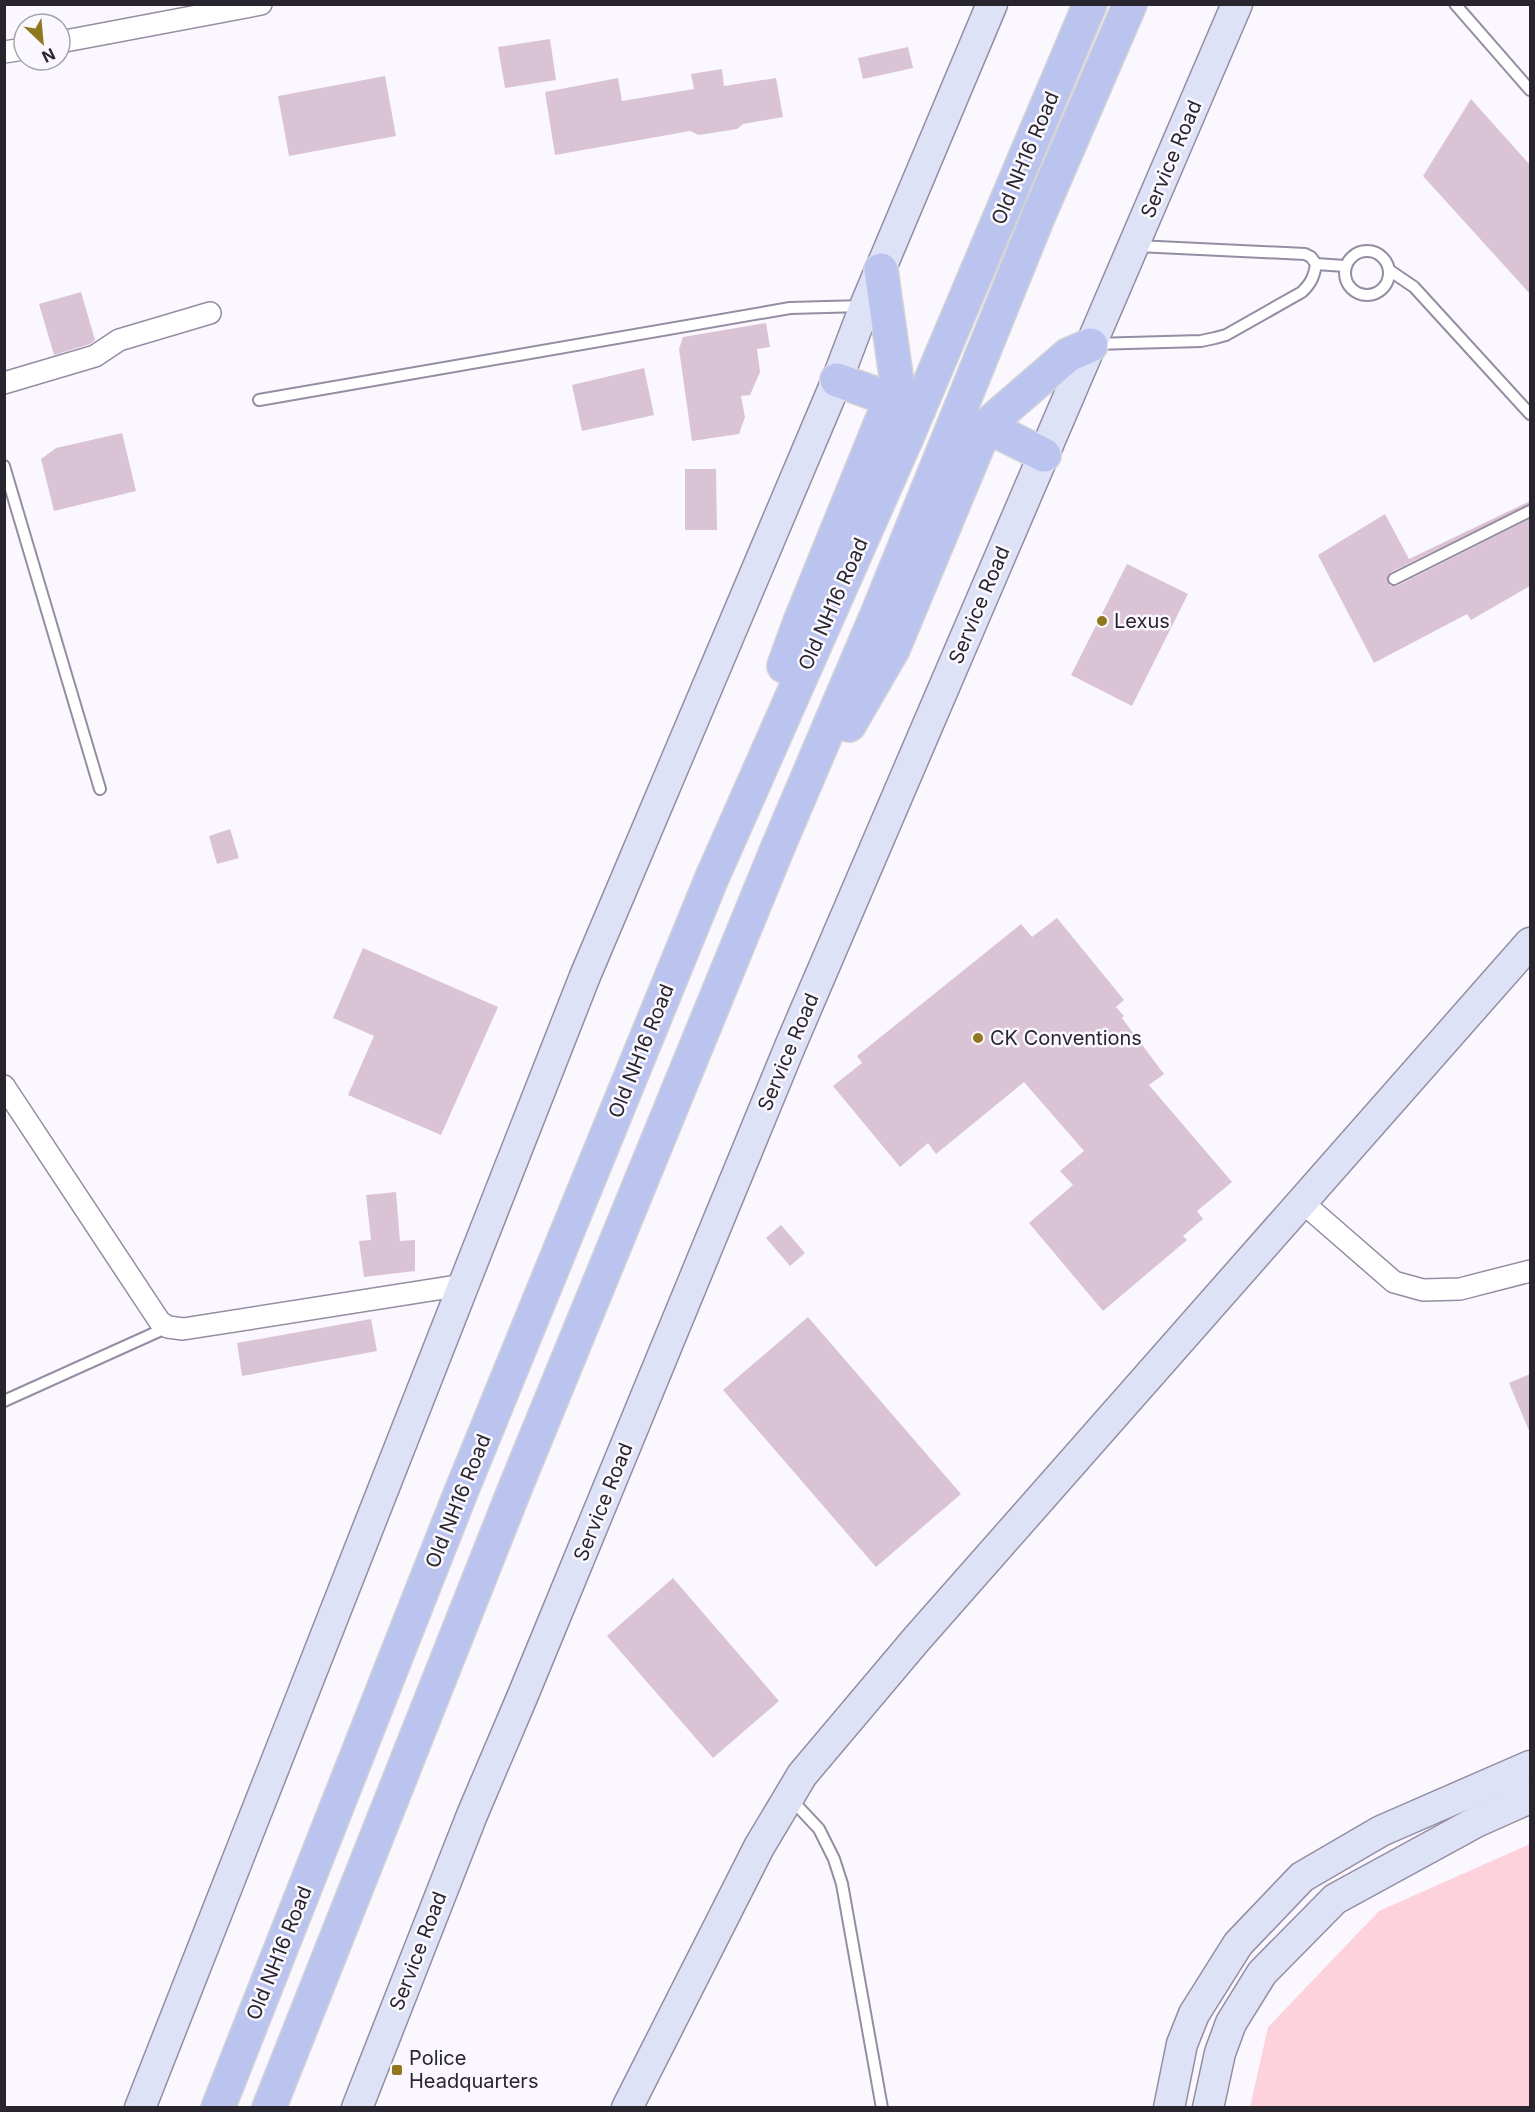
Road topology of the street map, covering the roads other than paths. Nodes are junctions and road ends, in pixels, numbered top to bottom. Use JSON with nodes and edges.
{"nodes":[{"id":1,"x":261,"y":4,"type":"edge"},
{"id":2,"x":992,"y":4,"type":"edge"},
{"id":3,"x":1090,"y":4,"type":"edge"},
{"id":4,"x":1130,"y":4,"type":"edge"},
{"id":5,"x":1237,"y":4,"type":"edge"},
{"id":6,"x":1455,"y":4,"type":"edge"},
{"id":7,"x":72,"y":40,"type":"edge"},
{"id":8,"x":1530,"y":90,"type":"edge"},
{"id":9,"x":1133,"y":246,"type":"junction"},
{"id":10,"x":1316,"y":264,"type":"junction"},
{"id":11,"x":1346,"y":266,"type":"junction"},
{"id":12,"x":881,"y":270,"type":"junction"},
{"id":13,"x":1389,"y":270,"type":"junction"},
{"id":14,"x":865,"y":306,"type":"junction"},
{"id":15,"x":210,"y":313,"type":"dead end"},
{"id":16,"x":1091,"y":345,"type":"junction"},
{"id":17,"x":837,"y":380,"type":"junction"},
{"id":18,"x":4,"y":383,"type":"edge"},
{"id":19,"x":890,"y":399,"type":"junction"},
{"id":20,"x":260,"y":400,"type":"dead end"},
{"id":21,"x":1530,"y":414,"type":"edge"},
{"id":22,"x":986,"y":426,"type":"junction"},
{"id":23,"x":1044,"y":456,"type":"junction"},
{"id":24,"x":4,"y":466,"type":"edge"},
{"id":25,"x":1530,"y":511,"type":"edge"},
{"id":26,"x":1394,"y":579,"type":"dead end"},
{"id":27,"x":100,"y":789,"type":"dead end"},
{"id":28,"x":778,"y":847,"type":"junction"},
{"id":29,"x":711,"y":880,"type":"junction"},
{"id":30,"x":1530,"y":943,"type":"edge"},
{"id":31,"x":4,"y":1086,"type":"edge"},
{"id":32,"x":1302,"y":1202,"type":"junction"},
{"id":33,"x":1530,"y":1271,"type":"edge"},
{"id":34,"x":463,"y":1285,"type":"junction"},
{"id":35,"x":168,"y":1327,"type":"junction"},
{"id":36,"x":4,"y":1401,"type":"edge"},
{"id":37,"x":1530,"y":1766,"type":"edge"},
{"id":38,"x":789,"y":1797,"type":"junction"},
{"id":39,"x":1530,"y":1798,"type":"edge"},
{"id":40,"x":140,"y":2108,"type":"edge"},
{"id":41,"x":218,"y":2108,"type":"edge"},
{"id":42,"x":269,"y":2108,"type":"edge"},
{"id":43,"x":357,"y":2108,"type":"edge"},
{"id":44,"x":627,"y":2108,"type":"edge"},
{"id":45,"x":882,"y":2108,"type":"edge"},
{"id":46,"x":1169,"y":2108,"type":"edge"},
{"id":47,"x":1208,"y":2108,"type":"edge"}],
"edges":[{"from":1,"to":7,"type":"street"},
{"from":2,"to":12,"type":"street"},
{"from":3,"to":29,"type":"main road","name":"Old NH16 Road"},
{"from":4,"to":28,"type":"main road","name":"Old NH16 Road"},
{"from":5,"to":9,"type":"street","name":"Service Road"},
{"from":6,"to":8,"type":"lane"},
{"from":9,"to":10,"type":"lane"},
{"from":9,"to":16,"type":"street","name":"Service Road"},
{"from":10,"to":11,"type":"lane"},
{"from":10,"to":16,"type":"lane"},
{"from":11,"to":13,"type":"lane"},
{"from":11,"to":13,"type":"lane"},
{"from":12,"to":14,"type":"street"},
{"from":12,"to":19,"type":"main road"},
{"from":13,"to":21,"type":"lane"},
{"from":14,"to":17,"type":"street"},
{"from":14,"to":20,"type":"lane"},
{"from":15,"to":18,"type":"street"},
{"from":16,"to":22,"type":"main road"},
{"from":16,"to":23,"type":"street","name":"Service Road"},
{"from":17,"to":19,"type":"main road"},
{"from":17,"to":34,"type":"street"},
{"from":19,"to":29,"type":"main road"},
{"from":22,"to":23,"type":"main road"},
{"from":22,"to":28,"type":"main road"},
{"from":23,"to":43,"type":"street","name":"Service Road"},
{"from":24,"to":27,"type":"lane"},
{"from":25,"to":26,"type":"lane"},
{"from":28,"to":42,"type":"main road","name":"Old NH16 Road"},
{"from":29,"to":41,"type":"main road","name":"Old NH16 Road"},
{"from":30,"to":32,"type":"street"},
{"from":31,"to":35,"type":"street"},
{"from":32,"to":33,"type":"street"},
{"from":32,"to":38,"type":"street"},
{"from":34,"to":35,"type":"street"},
{"from":34,"to":40,"type":"street"},
{"from":35,"to":36,"type":"lane"},
{"from":37,"to":46,"type":"street"},
{"from":38,"to":44,"type":"street"},
{"from":38,"to":45,"type":"lane"},
{"from":39,"to":47,"type":"street"}]}
